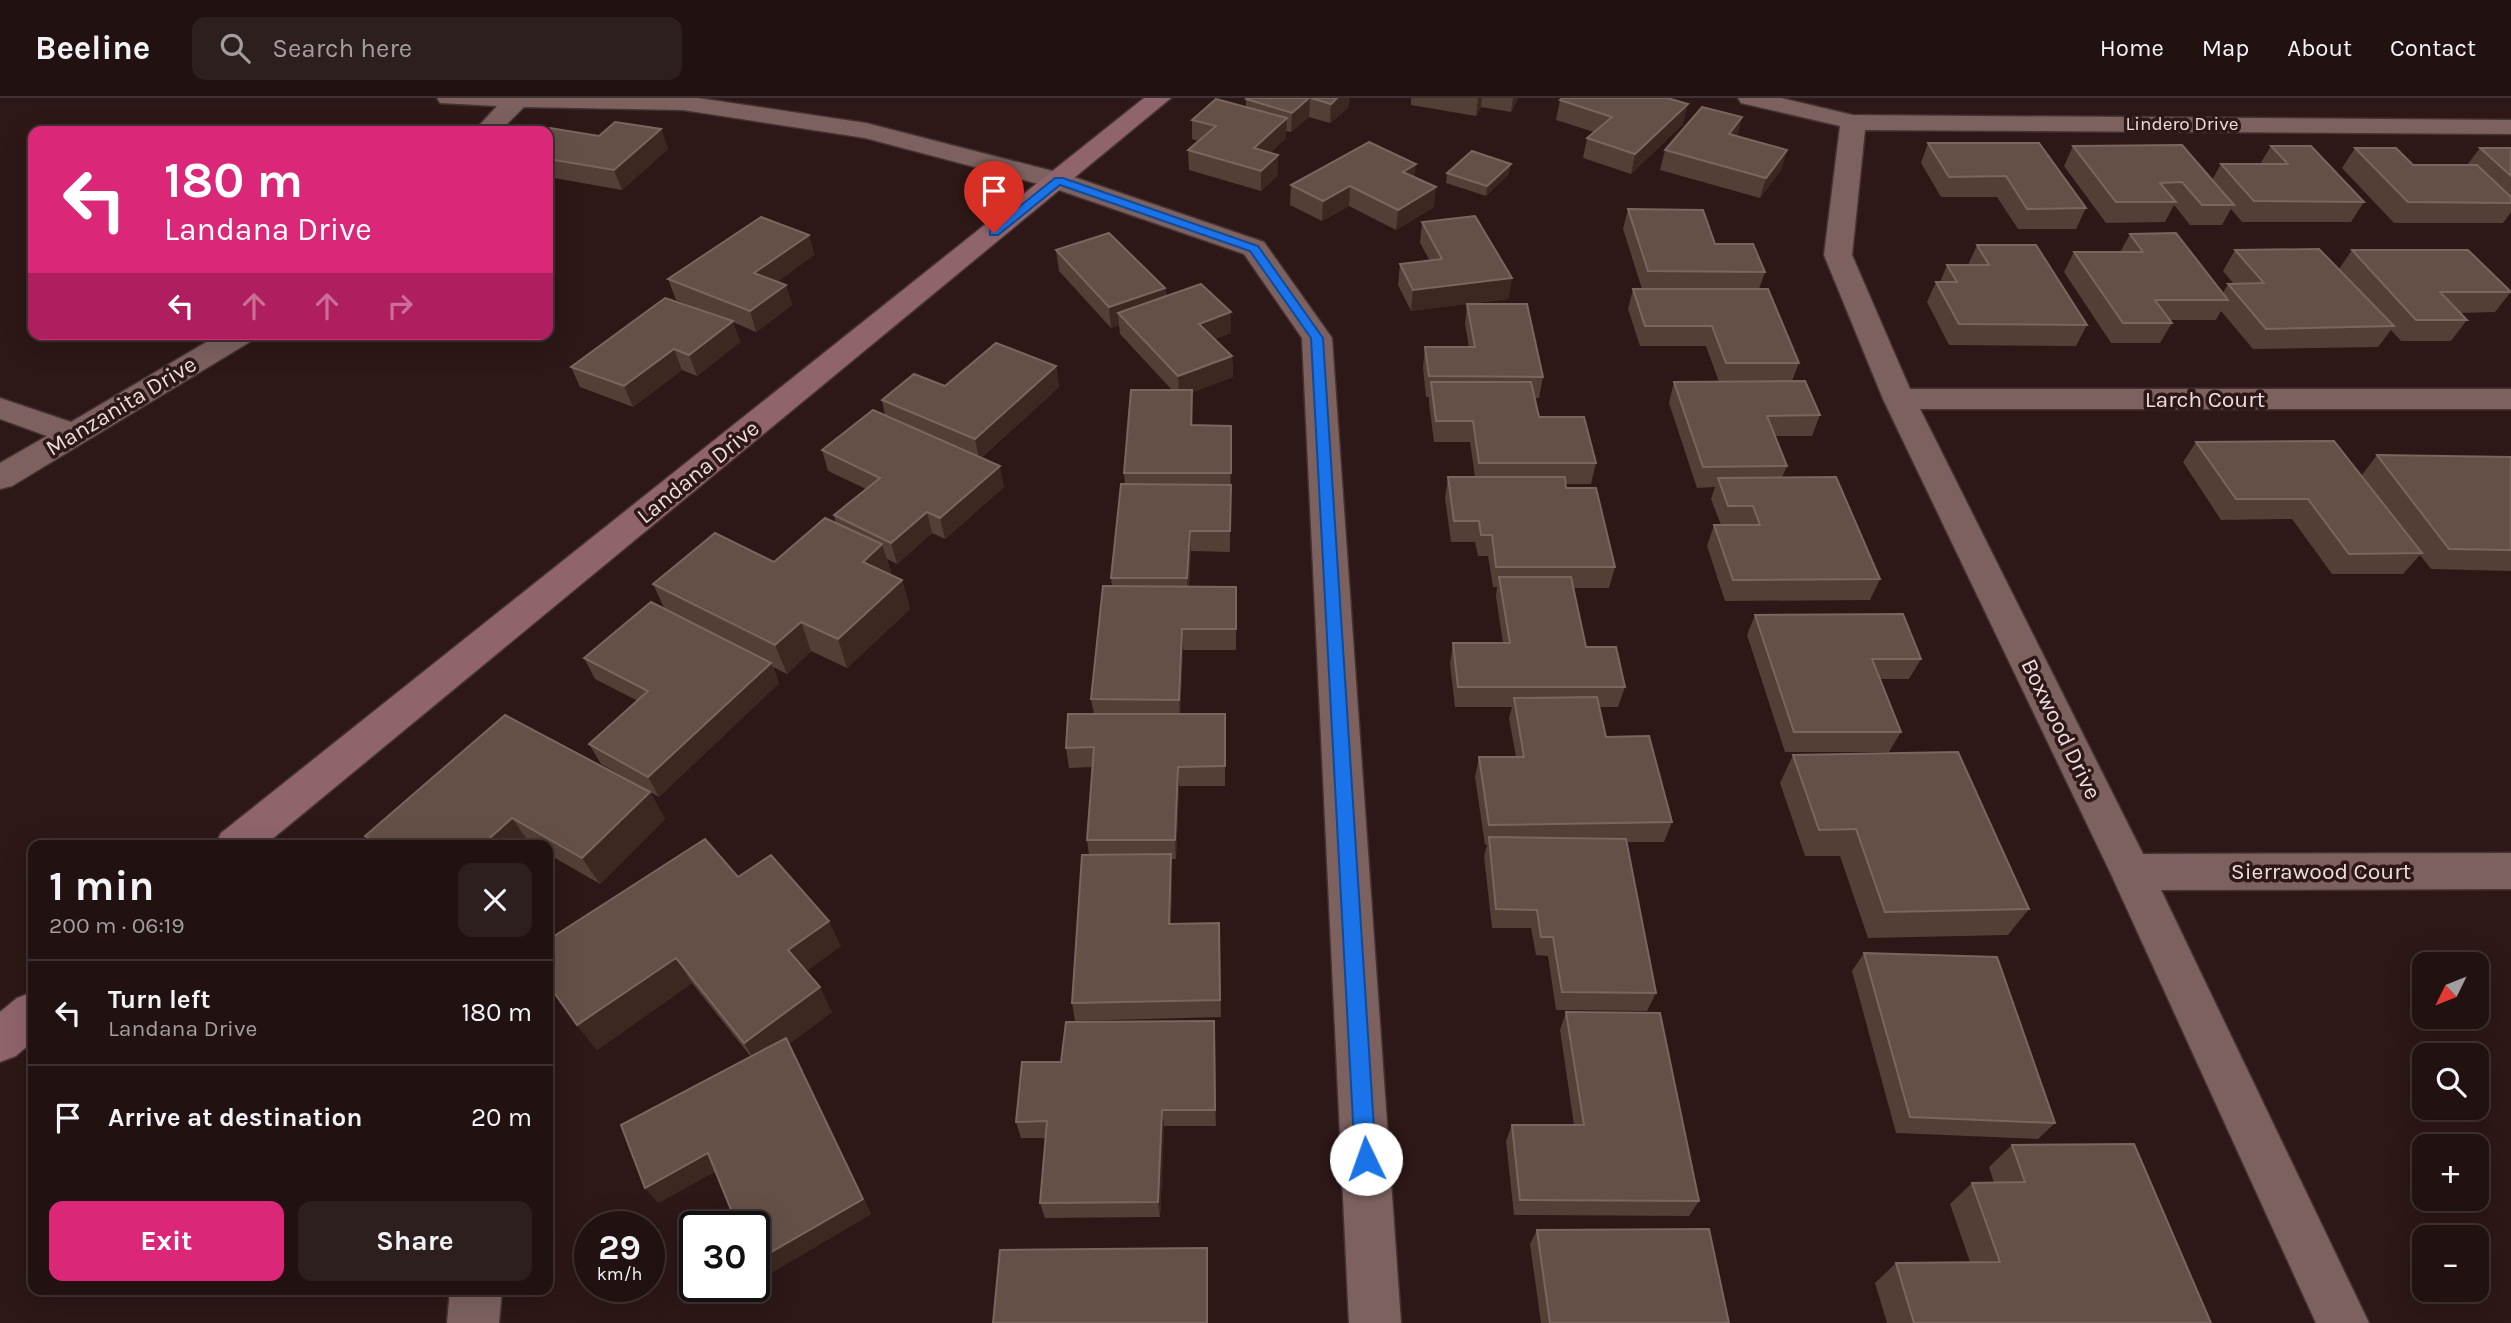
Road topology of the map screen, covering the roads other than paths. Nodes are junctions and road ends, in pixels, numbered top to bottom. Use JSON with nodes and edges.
{"nodes":[{"id":1,"x":450,"y":98,"type":"edge"},
{"id":2,"x":1159,"y":98,"type":"edge"},
{"id":3,"x":1750,"y":98,"type":"edge"},
{"id":4,"x":517,"y":99,"type":"edge"},
{"id":5,"x":1853,"y":122,"type":"junction"},
{"id":6,"x":491,"y":126,"type":"edge"},
{"id":7,"x":2511,"y":127,"type":"edge"},
{"id":8,"x":1059,"y":181,"type":"junction"},
{"id":9,"x":232,"y":340,"type":"edge"},
{"id":10,"x":1899,"y":399,"type":"junction"},
{"id":11,"x":2511,"y":399,"type":"edge"},
{"id":12,"x":0,"y":408,"type":"edge"},
{"id":13,"x":74,"y":435,"type":"junction"},
{"id":14,"x":0,"y":478,"type":"edge"},
{"id":15,"x":242,"y":840,"type":"edge"},
{"id":16,"x":2511,"y":871,"type":"edge"},
{"id":17,"x":2132,"y":872,"type":"junction"},
{"id":18,"x":28,"y":1017,"type":"edge"},
{"id":19,"x":0,"y":1041,"type":"edge"},
{"id":20,"x":476,"y":1295,"type":"edge"},
{"id":21,"x":473,"y":1323,"type":"edge"},
{"id":22,"x":1375,"y":1323,"type":"edge"},
{"id":23,"x":2343,"y":1323,"type":"edge"}],
"edges":[{"from":1,"to":4,"type":"street"},
{"from":2,"to":8,"type":"street","name":"Landana Drive"},
{"from":3,"to":5,"type":"street","name":"Lindero Drive"},
{"from":4,"to":6,"type":"street"},
{"from":4,"to":8,"type":"street"},
{"from":5,"to":7,"type":"street","name":"Lindero Drive"},
{"from":5,"to":10,"type":"street","name":"Boxwood Drive"},
{"from":8,"to":15,"type":"street","name":"Landana Drive"},
{"from":8,"to":22,"type":"street"},
{"from":9,"to":13,"type":"street","name":"Manzanita Drive"},
{"from":10,"to":11,"type":"street","name":"Larch Court"},
{"from":10,"to":17,"type":"street","name":"Boxwood Drive"},
{"from":12,"to":13,"type":"street"},
{"from":13,"to":14,"type":"street","name":"Manzanita Drive"},
{"from":16,"to":17,"type":"street","name":"Sierrawood Court"},
{"from":17,"to":23,"type":"street","name":"Boxwood Drive"},
{"from":18,"to":19,"type":"street"},
{"from":20,"to":21,"type":"street"}]}
